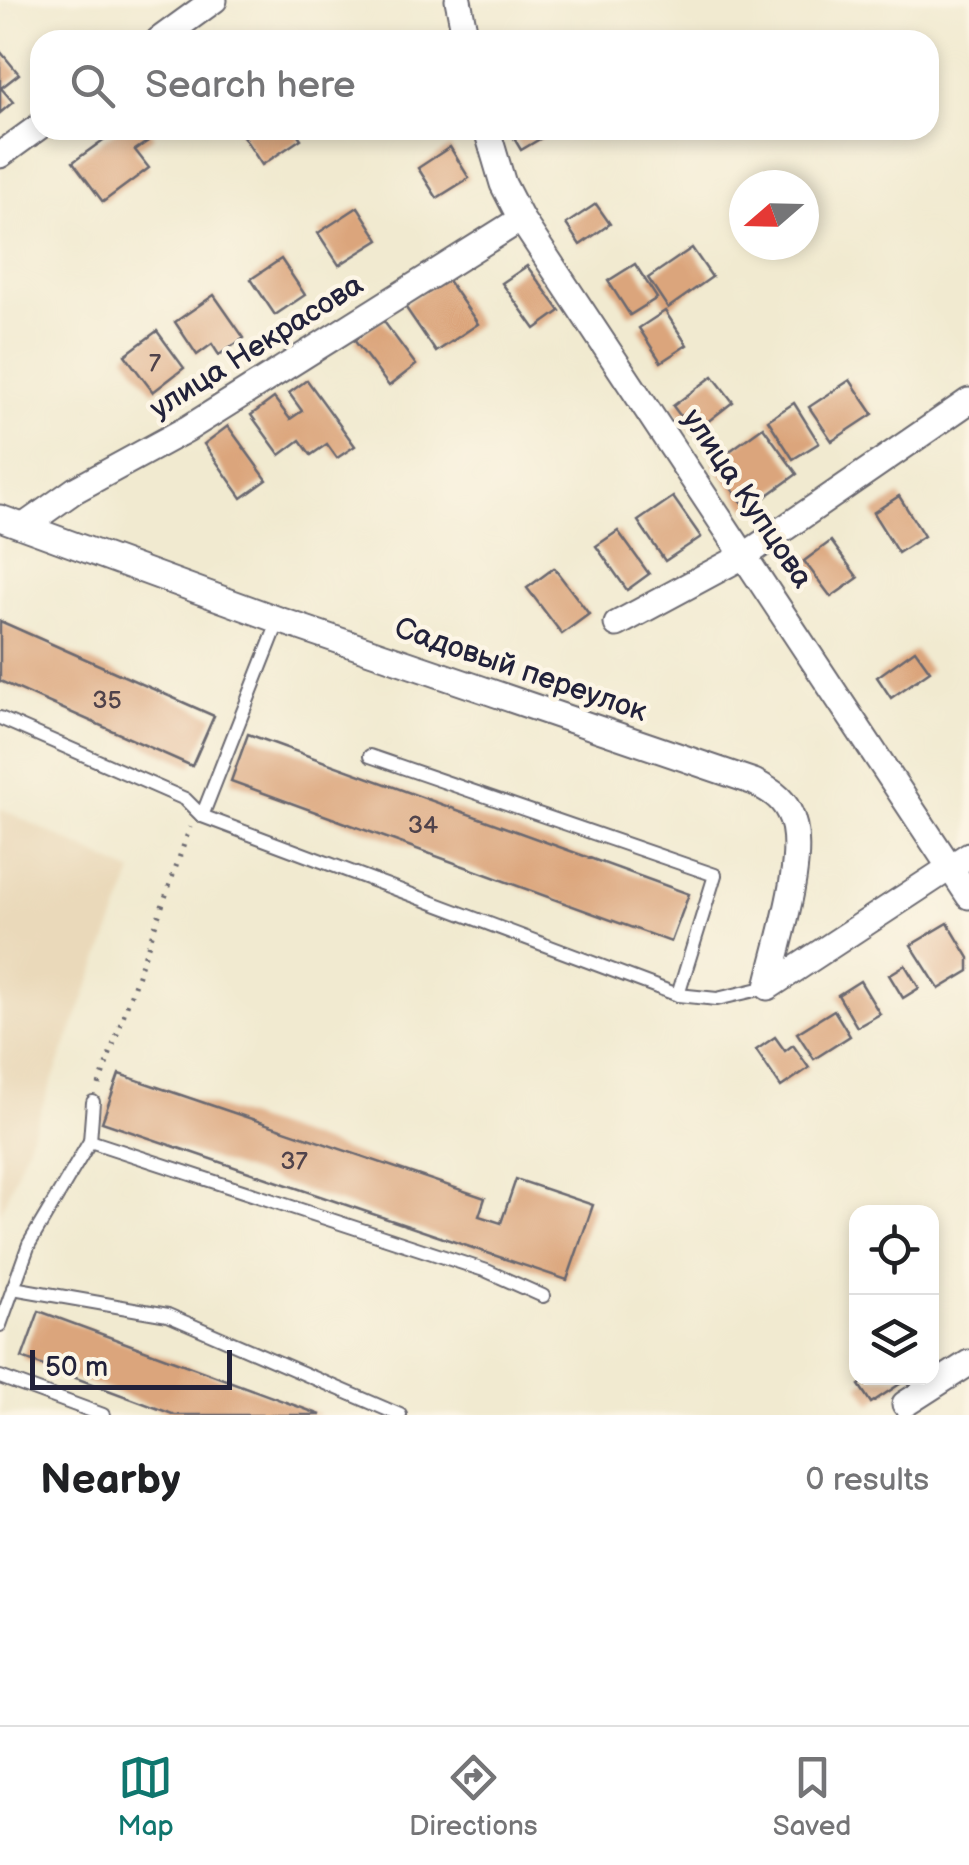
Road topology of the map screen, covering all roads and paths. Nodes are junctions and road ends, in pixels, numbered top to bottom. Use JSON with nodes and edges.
{"nodes":[{"id":1,"x":214,"y":0,"type":"edge"},
{"id":2,"x":458,"y":0,"type":"edge"},
{"id":3,"x":173,"y":30,"type":"edge"},
{"id":4,"x":464,"y":30,"type":"edge"},
{"id":5,"x":30,"y":133,"type":"edge"},
{"id":6,"x":489,"y":140,"type":"edge"},
{"id":7,"x":0,"y":155,"type":"edge"},
{"id":8,"x":521,"y":218,"type":"junction"},
{"id":9,"x":969,"y":401,"type":"edge"},
{"id":10,"x":12,"y":522,"type":"edge"},
{"id":11,"x":747,"y":554,"type":"junction"},
{"id":12,"x":279,"y":620,"type":"junction"},
{"id":13,"x":616,"y":624,"type":"dead end"},
{"id":14,"x":0,"y":718,"type":"edge"},
{"id":15,"x":370,"y":756,"type":"dead end"},
{"id":16,"x":199,"y":813,"type":"junction"},
{"id":17,"x":960,"y":861,"type":"edge"},
{"id":18,"x":969,"y":896,"type":"edge"},
{"id":19,"x":768,"y":987,"type":"junction"},
{"id":20,"x":678,"y":995,"type":"junction"},
{"id":21,"x":93,"y":1102,"type":"joint"},
{"id":22,"x":90,"y":1142,"type":"junction"},
{"id":23,"x":13,"y":1288,"type":"junction"},
{"id":24,"x":543,"y":1296,"type":"dead end"},
{"id":25,"x":0,"y":1325,"type":"edge"},
{"id":26,"x":969,"y":1364,"type":"edge"},
{"id":27,"x":0,"y":1377,"type":"edge"},
{"id":28,"x":905,"y":1404,"type":"dead end"},
{"id":29,"x":104,"y":1415,"type":"edge"},
{"id":30,"x":400,"y":1415,"type":"edge"}],
"edges":[{"from":1,"to":3,"type":"street"},
{"from":2,"to":4,"type":"street"},
{"from":5,"to":7,"type":"street"},
{"from":6,"to":8,"type":"street","name":"улица Купцова"},
{"from":8,"to":10,"type":"street","name":"улица Некрасова"},
{"from":8,"to":11,"type":"street","name":"улица Купцова"},
{"from":9,"to":11,"type":"street"},
{"from":10,"to":12,"type":"street","name":"Садовый переулок"},
{"from":11,"to":13,"type":"street"},
{"from":11,"to":17,"type":"street","name":"улица Купцова"},
{"from":12,"to":16,"type":"lane"},
{"from":12,"to":19,"type":"street","name":"Садовый переулок"},
{"from":14,"to":16,"type":"lane"},
{"from":15,"to":20,"type":"lane"},
{"from":16,"to":20,"type":"lane"},
{"from":16,"to":21,"type":"path"},
{"from":17,"to":18,"type":"street","name":"улица Купцова"},
{"from":17,"to":19,"type":"street"},
{"from":19,"to":20,"type":"lane"},
{"from":21,"to":22,"type":"lane"},
{"from":22,"to":23,"type":"lane"},
{"from":22,"to":24,"type":"lane"},
{"from":23,"to":25,"type":"lane"},
{"from":23,"to":30,"type":"lane"},
{"from":26,"to":28,"type":"street"},
{"from":27,"to":29,"type":"lane"}]}
